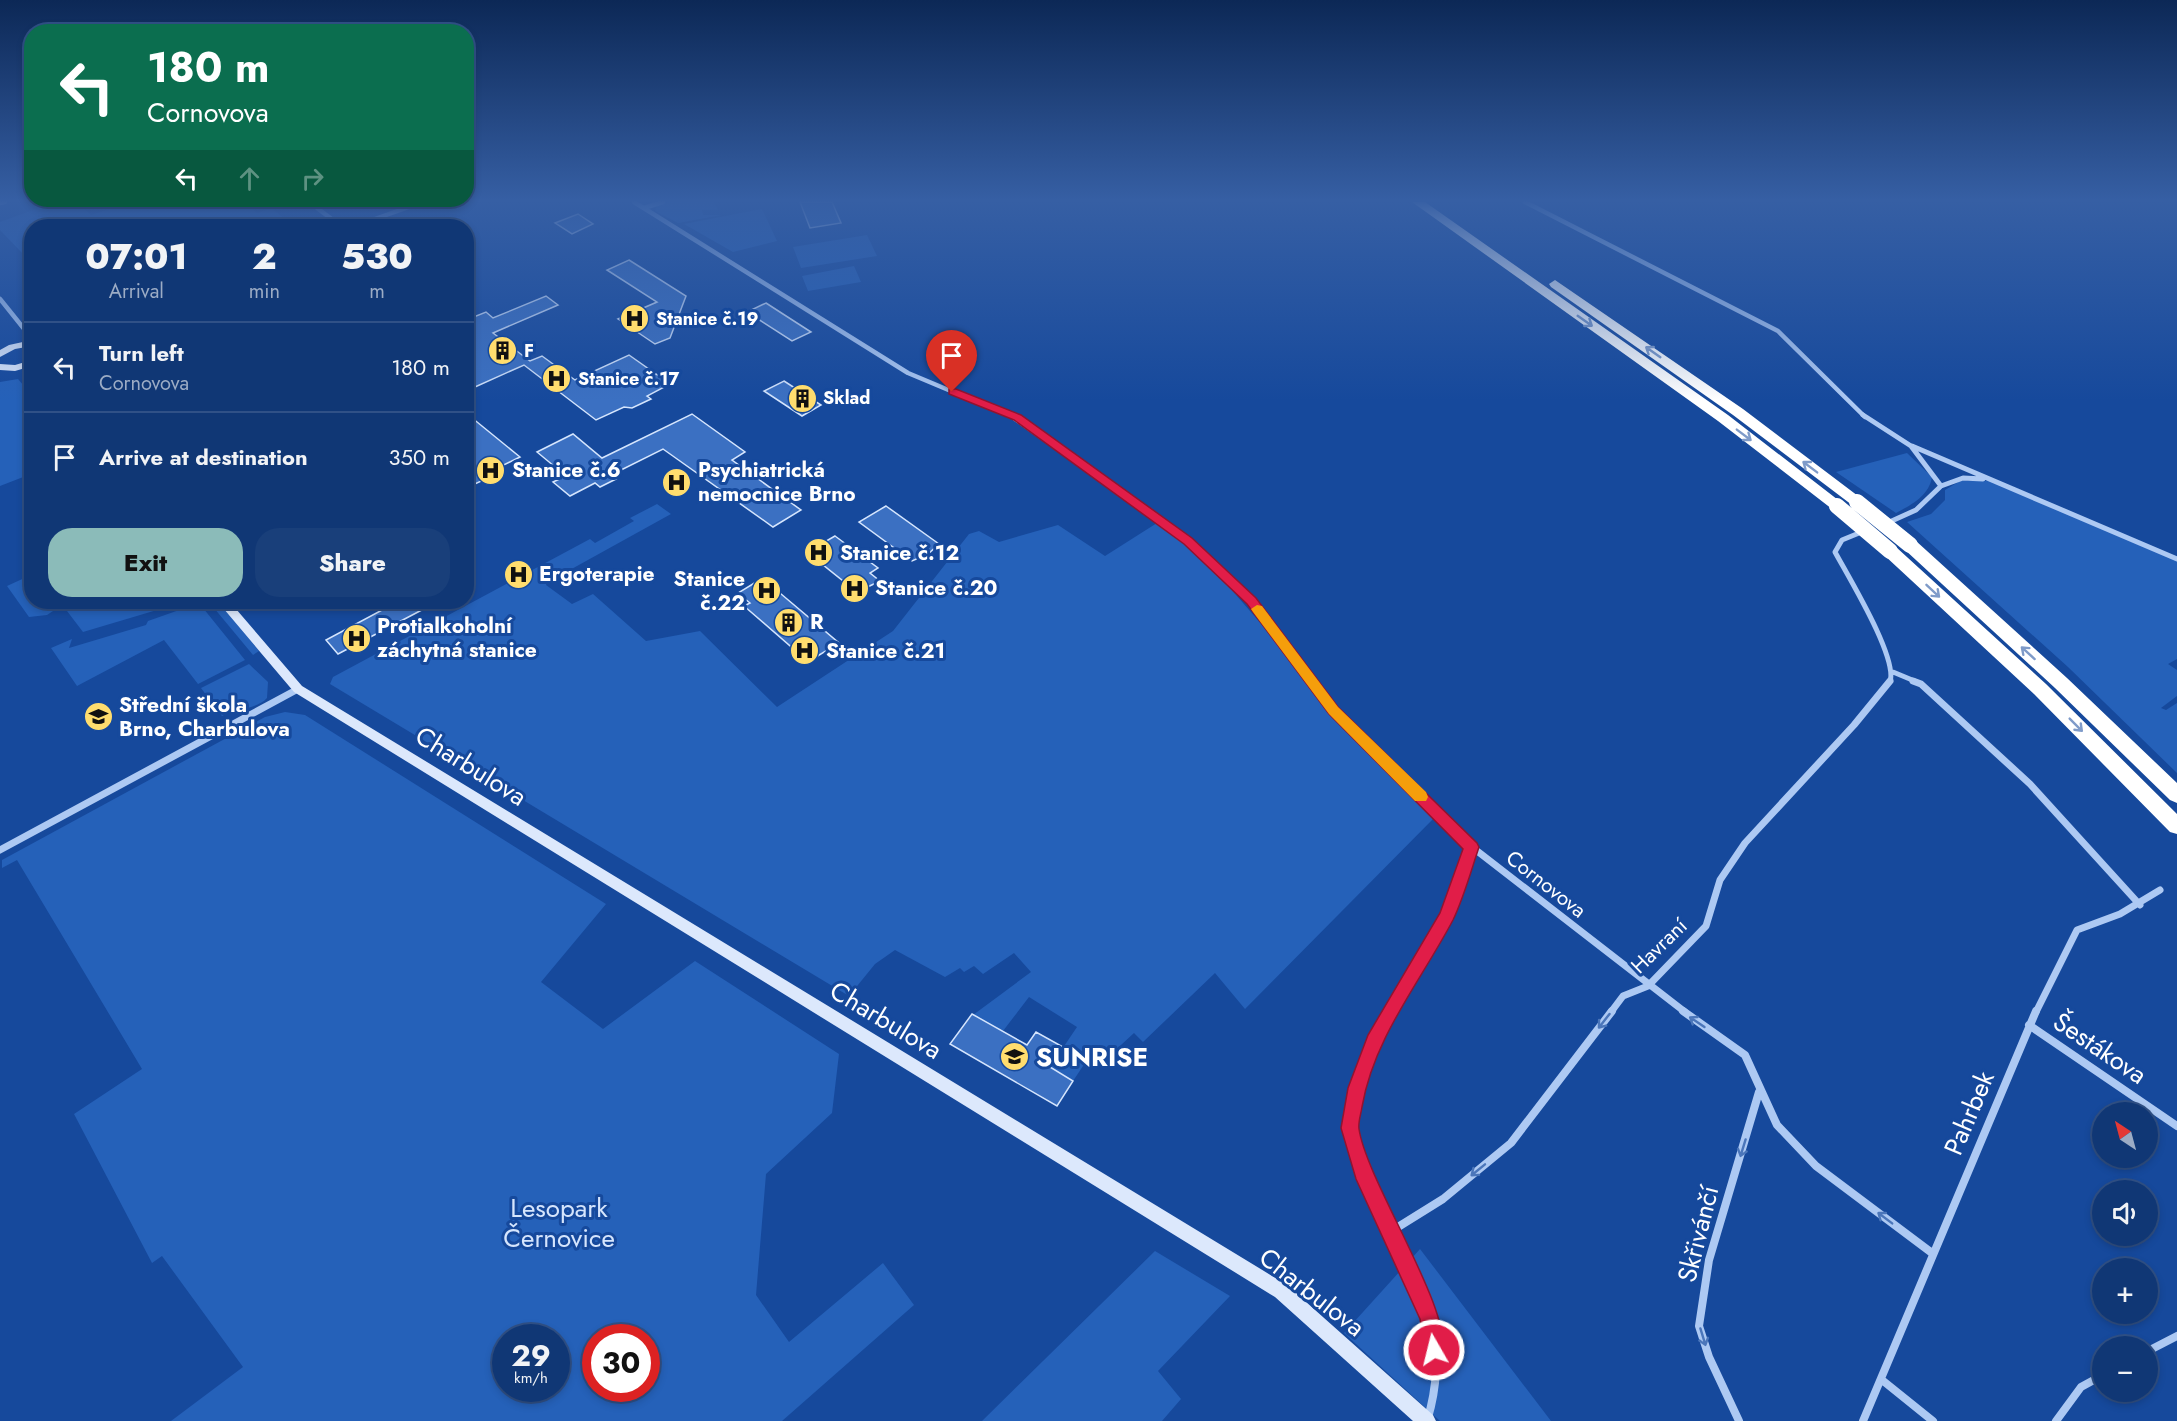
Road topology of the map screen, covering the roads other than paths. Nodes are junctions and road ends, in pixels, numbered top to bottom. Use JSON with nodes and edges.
{"nodes":[{"id":1,"x":741,"y":268,"type":"edge"},
{"id":2,"x":1512,"y":268,"type":"edge"},
{"id":3,"x":1533,"y":268,"type":"edge"},
{"id":4,"x":1655,"y":268,"type":"edge"},
{"id":5,"x":0,"y":299,"type":"edge"},
{"id":6,"x":24,"y":329,"type":"edge"},
{"id":7,"x":24,"y":345,"type":"edge"},
{"id":8,"x":0,"y":354,"type":"edge"},
{"id":9,"x":24,"y":366,"type":"edge"},
{"id":10,"x":0,"y":367,"type":"edge"},
{"id":11,"x":1911,"y":446,"type":"junction"},
{"id":12,"x":1993,"y":481,"type":"junction"},
{"id":13,"x":1941,"y":486,"type":"junction"},
{"id":14,"x":2177,"y":559,"type":"edge"},
{"id":15,"x":230,"y":609,"type":"edge"},
{"id":16,"x":1893,"y":672,"type":"junction"},
{"id":17,"x":298,"y":689,"type":"junction"},
{"id":18,"x":2177,"y":795,"type":"edge"},
{"id":19,"x":2177,"y":826,"type":"edge"},
{"id":20,"x":1472,"y":847,"type":"junction"},
{"id":21,"x":0,"y":850,"type":"edge"},
{"id":22,"x":2160,"y":890,"type":"dead end"},
{"id":23,"x":2140,"y":905,"type":"junction"},
{"id":24,"x":1648,"y":986,"type":"junction"},
{"id":25,"x":2029,"y":1025,"type":"junction"},
{"id":26,"x":1760,"y":1092,"type":"junction"},
{"id":27,"x":2177,"y":1126,"type":"edge"},
{"id":28,"x":1390,"y":1232,"type":"junction"},
{"id":29,"x":1932,"y":1253,"type":"junction"},
{"id":30,"x":2177,"y":1336,"type":"edge"},
{"id":31,"x":2158,"y":1346,"type":"edge"},
{"id":32,"x":1882,"y":1380,"type":"junction"},
{"id":33,"x":2092,"y":1380,"type":"edge"},
{"id":34,"x":1427,"y":1421,"type":"edge"},
{"id":35,"x":1739,"y":1421,"type":"edge"},
{"id":36,"x":1863,"y":1421,"type":"edge"},
{"id":37,"x":1932,"y":1421,"type":"edge"},
{"id":38,"x":2056,"y":1421,"type":"edge"}],
"edges":[{"from":1,"to":20,"type":"street","name":"Cornovova"},
{"from":2,"to":19,"type":"highway","one_way":true,"bridge":true},
{"from":18,"to":3,"type":"highway","one_way":true,"bridge":true},
{"from":4,"to":11,"type":"street"},
{"from":5,"to":6,"type":"street"},
{"from":7,"to":8,"type":"street"},
{"from":9,"to":10,"type":"street"},
{"from":11,"to":12,"type":"street"},
{"from":11,"to":13,"type":"street"},
{"from":12,"to":13,"type":"street"},
{"from":12,"to":14,"type":"street"},
{"from":13,"to":16,"type":"street"},
{"from":15,"to":17,"type":"street","name":"Charbulova"},
{"from":16,"to":23,"type":"street"},
{"from":16,"to":24,"type":"street","name":"Havraní"},
{"from":17,"to":21,"type":"street"},
{"from":17,"to":34,"type":"street","name":"Charbulova"},
{"from":20,"to":24,"type":"street","name":"Cornovova"},
{"from":20,"to":28,"type":"street"},
{"from":22,"to":23,"type":"street","name":"Pahrbek"},
{"from":23,"to":25,"type":"street","name":"Pahrbek"},
{"from":26,"to":24,"type":"street","name":"Cornovova","one_way":true},
{"from":24,"to":28,"type":"street","name":"Havraní","one_way":true},
{"from":25,"to":27,"type":"street","name":"Šestákova"},
{"from":25,"to":29,"type":"street","name":"Pahrbek"},
{"from":29,"to":26,"type":"street","one_way":true},
{"from":26,"to":35,"type":"street","name":"Skřivánčí","one_way":true},
{"from":28,"to":34,"type":"street"},
{"from":29,"to":32,"type":"street","name":"Pahrbek"},
{"from":30,"to":31,"type":"street"},
{"from":32,"to":36,"type":"street","name":"Pahrbek"},
{"from":32,"to":37,"type":"street"},
{"from":33,"to":38,"type":"street"}]}
